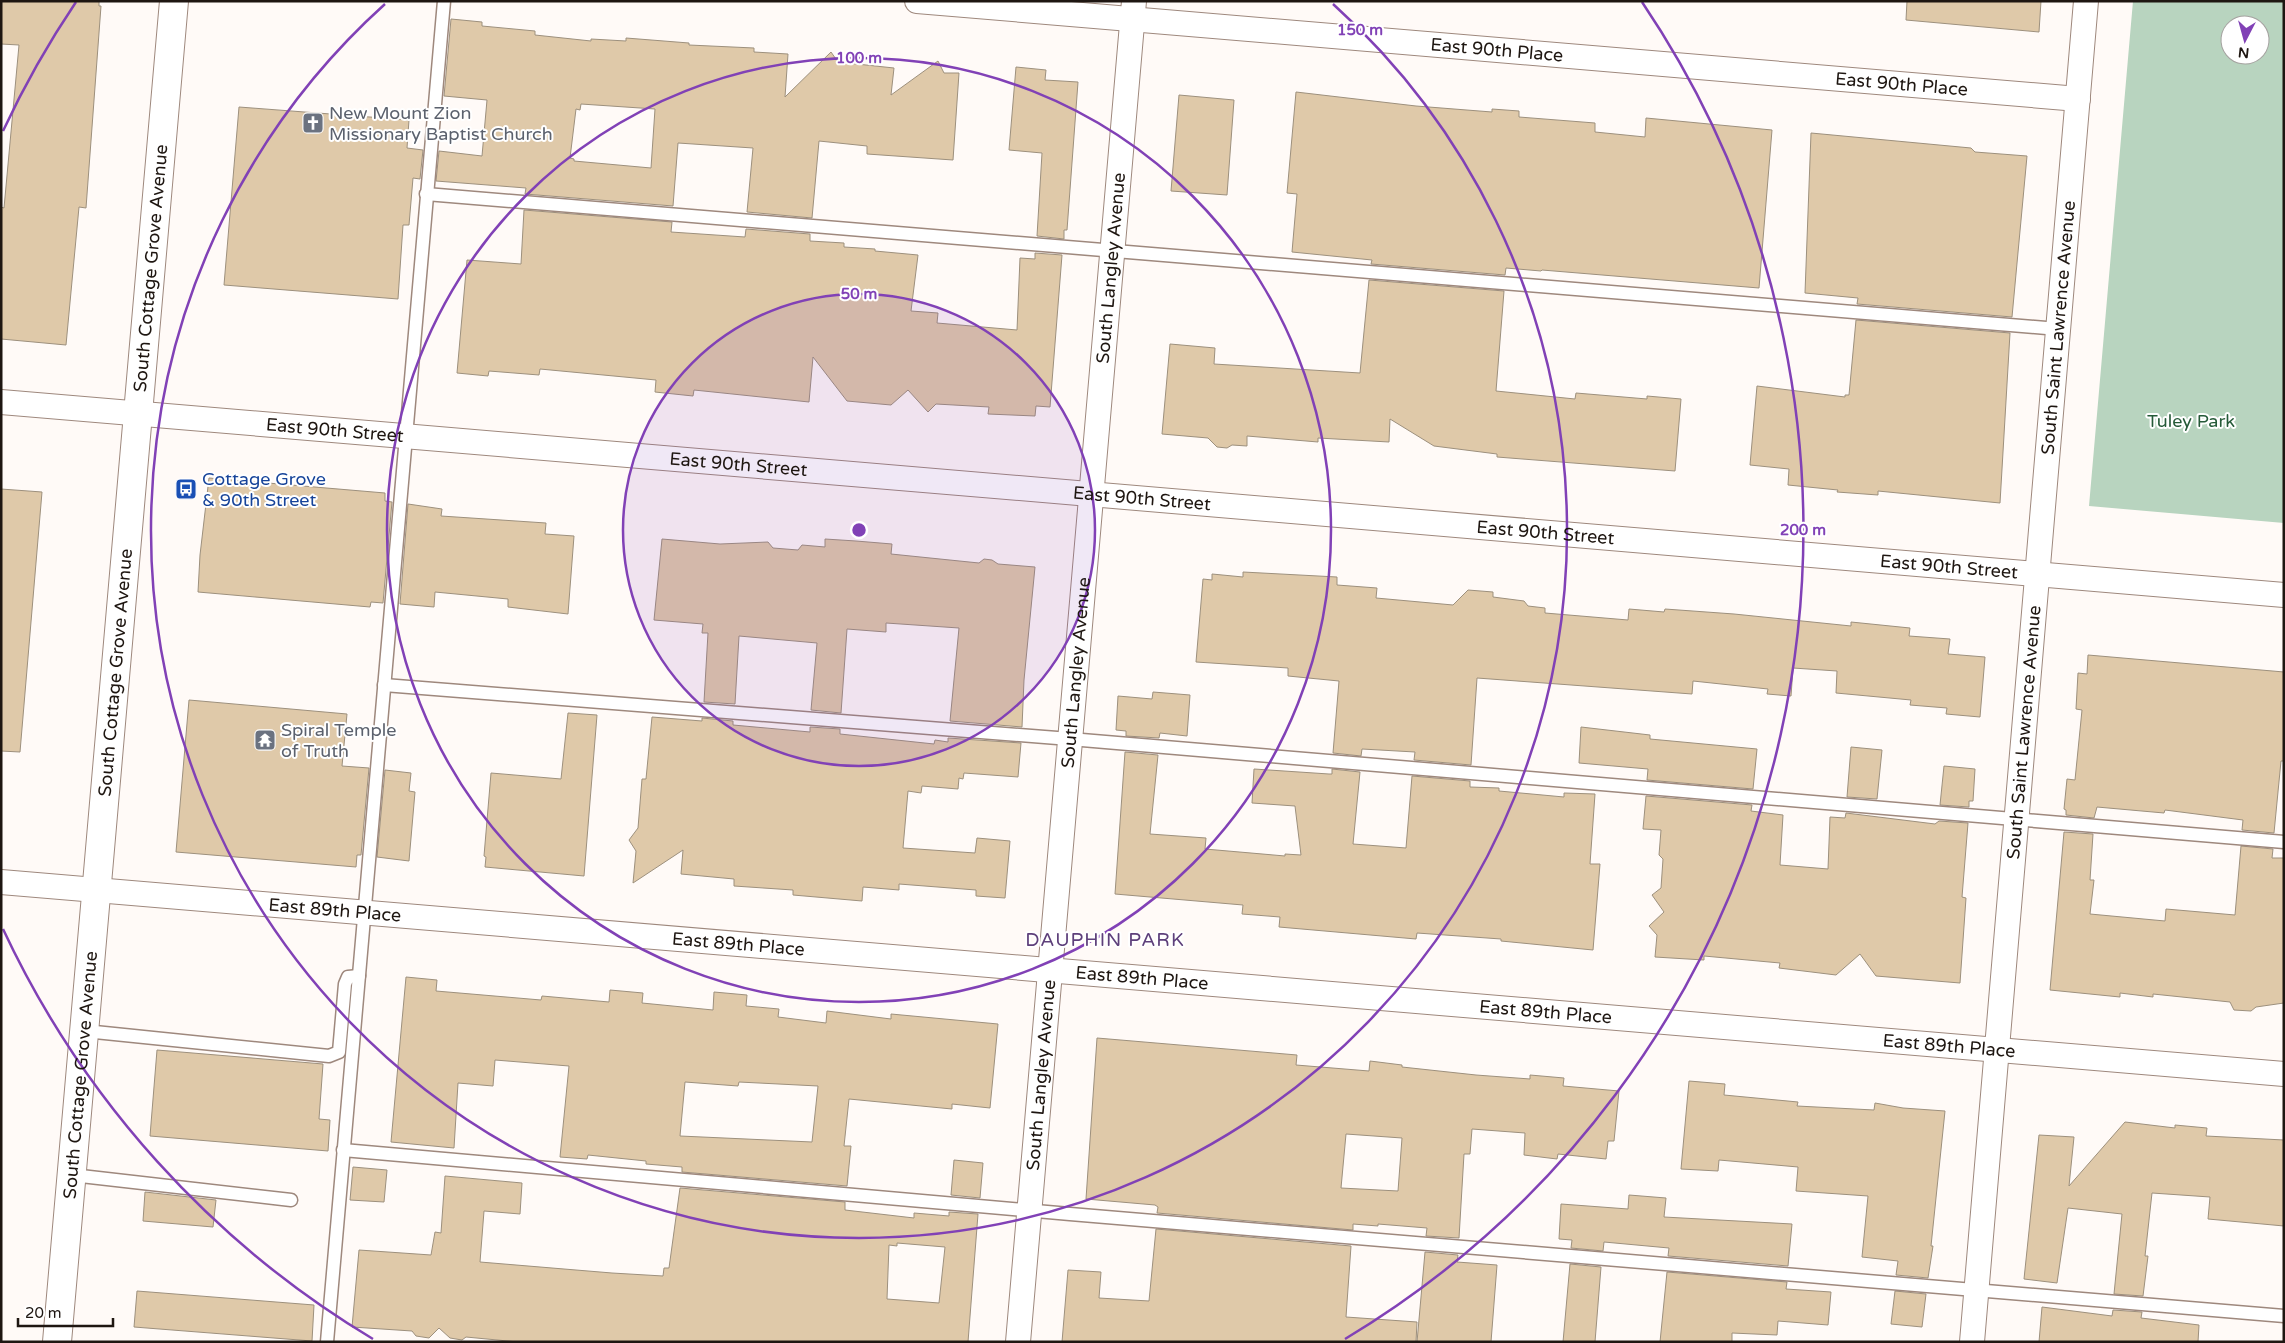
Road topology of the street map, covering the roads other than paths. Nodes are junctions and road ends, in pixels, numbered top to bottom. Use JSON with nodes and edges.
{"nodes":[{"id":1,"x":174,"y":1,"type":"edge"},
{"id":2,"x":444,"y":1,"type":"edge"},
{"id":3,"x":917,"y":1,"type":"edge"},
{"id":4,"x":2086,"y":1,"type":"edge"},
{"id":5,"x":1134,"y":11,"type":"edge"},
{"id":6,"x":2078,"y":99,"type":"junction"},
{"id":7,"x":426,"y":194,"type":"junction"},
{"id":8,"x":1112,"y":251,"type":"junction"},
{"id":9,"x":2058,"y":329,"type":"junction"},
{"id":10,"x":1,"y":402,"type":"edge"},
{"id":11,"x":139,"y":414,"type":"junction"},
{"id":12,"x":405,"y":437,"type":"junction"},
{"id":13,"x":1091,"y":494,"type":"junction"},
{"id":14,"x":2037,"y":574,"type":"junction"},
{"id":15,"x":2284,"y":595,"type":"edge"},
{"id":16,"x":384,"y":685,"type":"junction"},
{"id":17,"x":1070,"y":739,"type":"junction"},
{"id":18,"x":2017,"y":819,"type":"junction"},
{"id":19,"x":2284,"y":842,"type":"edge"},
{"id":20,"x":1,"y":882,"type":"edge"},
{"id":21,"x":97,"y":890,"type":"junction"},
{"id":22,"x":364,"y":912,"type":"junction"},
{"id":23,"x":1050,"y":971,"type":"junction"},
{"id":24,"x":358,"y":976,"type":"junction"},
{"id":25,"x":85,"y":1031,"type":"junction"},
{"id":26,"x":1997,"y":1049,"type":"junction"},
{"id":27,"x":2284,"y":1074,"type":"edge"},
{"id":28,"x":343,"y":1150,"type":"junction"},
{"id":29,"x":72,"y":1175,"type":"junction"},
{"id":30,"x":291,"y":1200,"type":"dead end"},
{"id":31,"x":1029,"y":1210,"type":"junction"},
{"id":32,"x":1977,"y":1291,"type":"junction"},
{"id":33,"x":2284,"y":1316,"type":"edge"},
{"id":34,"x":57,"y":1342,"type":"edge"},
{"id":35,"x":327,"y":1342,"type":"edge"},
{"id":36,"x":1018,"y":1342,"type":"edge"},
{"id":37,"x":1972,"y":1342,"type":"edge"}],
"edges":[{"from":1,"to":11,"type":"main road","name":"South Cottage Grove Avenue"},
{"from":2,"to":7,"type":"lane"},
{"from":3,"to":5,"type":"street","name":"East 90th Place"},
{"from":4,"to":6,"type":"street","name":"South Saint Lawrence Avenue"},
{"from":5,"to":6,"type":"street","name":"East 90th Place"},
{"from":5,"to":8,"type":"street","name":"South Langley Avenue"},
{"from":6,"to":9,"type":"street","name":"South Saint Lawrence Avenue"},
{"from":7,"to":8,"type":"lane"},
{"from":7,"to":12,"type":"lane"},
{"from":8,"to":9,"type":"lane"},
{"from":8,"to":13,"type":"street","name":"South Langley Avenue"},
{"from":9,"to":14,"type":"street","name":"South Saint Lawrence Avenue"},
{"from":10,"to":11,"type":"street","name":"East 90th Street"},
{"from":11,"to":12,"type":"street","name":"East 90th Street"},
{"from":11,"to":21,"type":"main road","name":"South Cottage Grove Avenue"},
{"from":12,"to":13,"type":"street","name":"East 90th Street"},
{"from":12,"to":16,"type":"lane"},
{"from":13,"to":14,"type":"street","name":"East 90th Street"},
{"from":13,"to":17,"type":"street","name":"South Langley Avenue"},
{"from":14,"to":15,"type":"street","name":"East 90th Street"},
{"from":14,"to":18,"type":"street","name":"South Saint Lawrence Avenue"},
{"from":16,"to":17,"type":"lane"},
{"from":16,"to":22,"type":"lane"},
{"from":17,"to":18,"type":"lane"},
{"from":17,"to":23,"type":"street","name":"South Langley Avenue"},
{"from":18,"to":19,"type":"lane"},
{"from":18,"to":26,"type":"street","name":"South Saint Lawrence Avenue"},
{"from":20,"to":21,"type":"street","name":"East 89th Place"},
{"from":21,"to":22,"type":"street","name":"East 89th Place"},
{"from":21,"to":25,"type":"main road","name":"South Cottage Grove Avenue"},
{"from":22,"to":23,"type":"street","name":"East 89th Place"},
{"from":22,"to":24,"type":"lane"},
{"from":23,"to":26,"type":"street","name":"East 89th Place"},
{"from":23,"to":31,"type":"street","name":"South Langley Avenue"},
{"from":24,"to":25,"type":"lane"},
{"from":24,"to":28,"type":"lane"},
{"from":25,"to":29,"type":"main road","name":"South Cottage Grove Avenue"},
{"from":26,"to":27,"type":"street","name":"East 89th Place"},
{"from":26,"to":32,"type":"street","name":"South Saint Lawrence Avenue"},
{"from":28,"to":31,"type":"lane"},
{"from":28,"to":35,"type":"lane"},
{"from":29,"to":30,"type":"lane"},
{"from":29,"to":34,"type":"main road","name":"South Cottage Grove Avenue"},
{"from":31,"to":32,"type":"lane"},
{"from":31,"to":36,"type":"street","name":"South Langley Avenue"},
{"from":32,"to":33,"type":"lane"},
{"from":32,"to":37,"type":"street","name":"South Saint Lawrence Avenue"}]}
